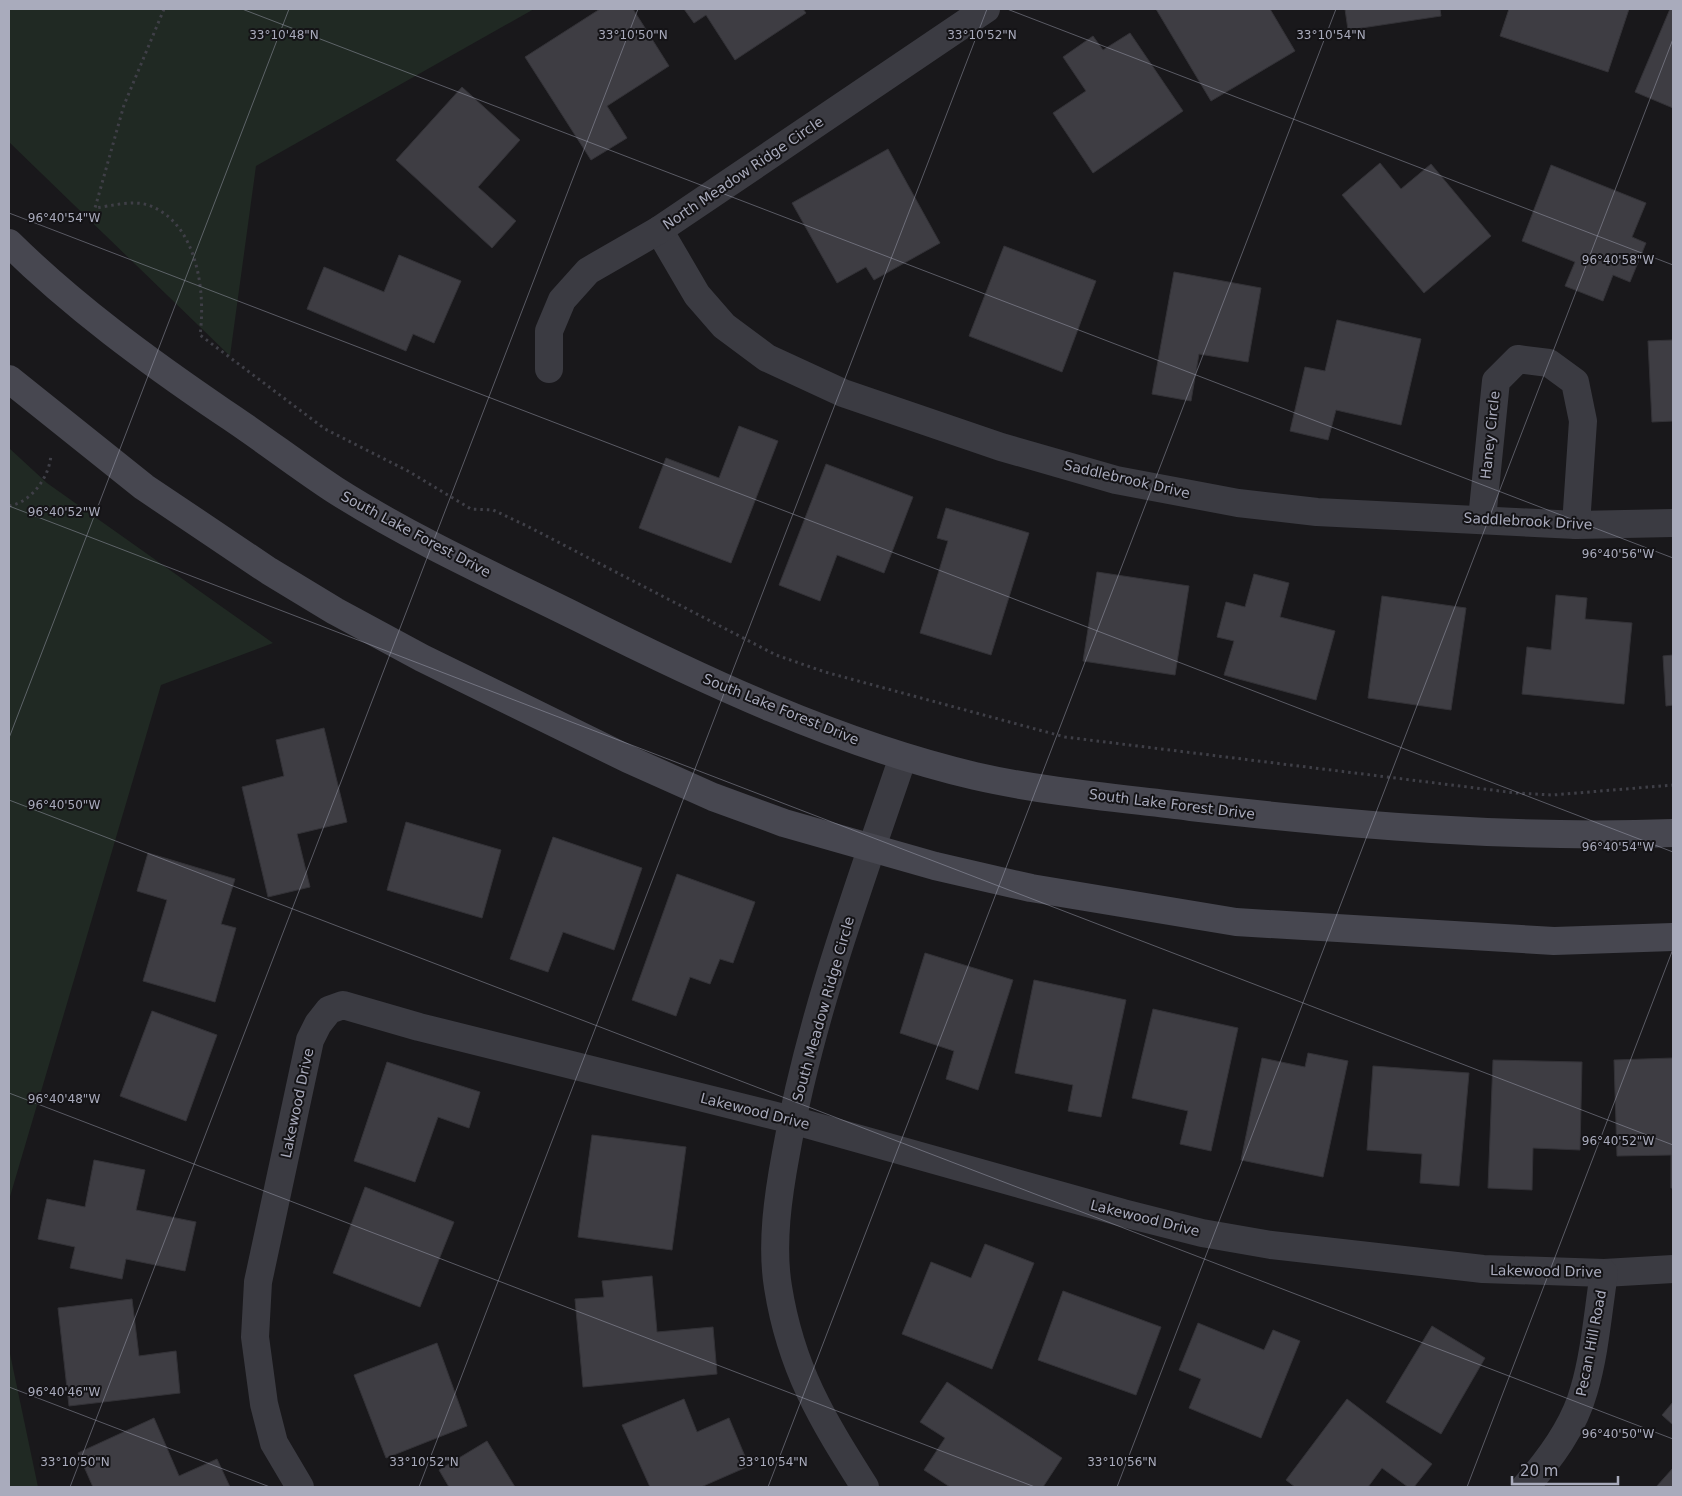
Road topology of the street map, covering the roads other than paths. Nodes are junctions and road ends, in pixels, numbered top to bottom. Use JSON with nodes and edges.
{"nodes":[{"id":1,"x":986,"y":9,"type":"edge"},
{"id":2,"x":659,"y":230,"type":"junction"},
{"id":3,"x":9,"y":243,"type":"edge"},
{"id":4,"x":549,"y":369,"type":"dead end"},
{"id":5,"x":9,"y":379,"type":"edge"},
{"id":6,"x":1482,"y":519,"type":"junction"},
{"id":7,"x":1673,"y":523,"type":"edge"},
{"id":8,"x":1576,"y":525,"type":"junction"},
{"id":9,"x":903,"y":757,"type":"junction"},
{"id":10,"x":1673,"y":833,"type":"edge"},
{"id":11,"x":872,"y":849,"type":"junction"},
{"id":12,"x":1673,"y":937,"type":"edge"},
{"id":13,"x":792,"y":1120,"type":"junction"},
{"id":14,"x":1673,"y":1269,"type":"edge"},
{"id":15,"x":1604,"y":1273,"type":"junction"},
{"id":16,"x":300,"y":1487,"type":"edge"},
{"id":17,"x":866,"y":1487,"type":"edge"},
{"id":18,"x":1525,"y":1487,"type":"edge"}],
"edges":[{"from":1,"to":2,"type":"street","name":"North Meadow Ridge Circle"},
{"from":2,"to":4,"type":"street","name":"North Meadow Ridge Circle"},
{"from":2,"to":6,"type":"street","name":"Saddlebrook Drive"},
{"from":3,"to":9,"type":"main road","name":"South Lake Forest Drive"},
{"from":5,"to":11,"type":"main road"},
{"from":6,"to":8,"type":"street","name":"Saddlebrook Drive"},
{"from":6,"to":8,"type":"street","name":"Haney Circle"},
{"from":7,"to":8,"type":"street","name":"Saddlebrook Drive"},
{"from":9,"to":10,"type":"main road","name":"South Lake Forest Drive"},
{"from":9,"to":11,"type":"street","name":"South Meadow Ridge Circle"},
{"from":11,"to":12,"type":"main road"},
{"from":11,"to":13,"type":"street","name":"South Meadow Ridge Circle"},
{"from":13,"to":15,"type":"street","name":"Lakewood Drive"},
{"from":13,"to":16,"type":"street","name":"Lakewood Drive"},
{"from":13,"to":17,"type":"street","name":"South Meadow Ridge Circle"},
{"from":14,"to":15,"type":"street","name":"Lakewood Drive"},
{"from":15,"to":18,"type":"street","name":"Pecan Hill Road"}]}
